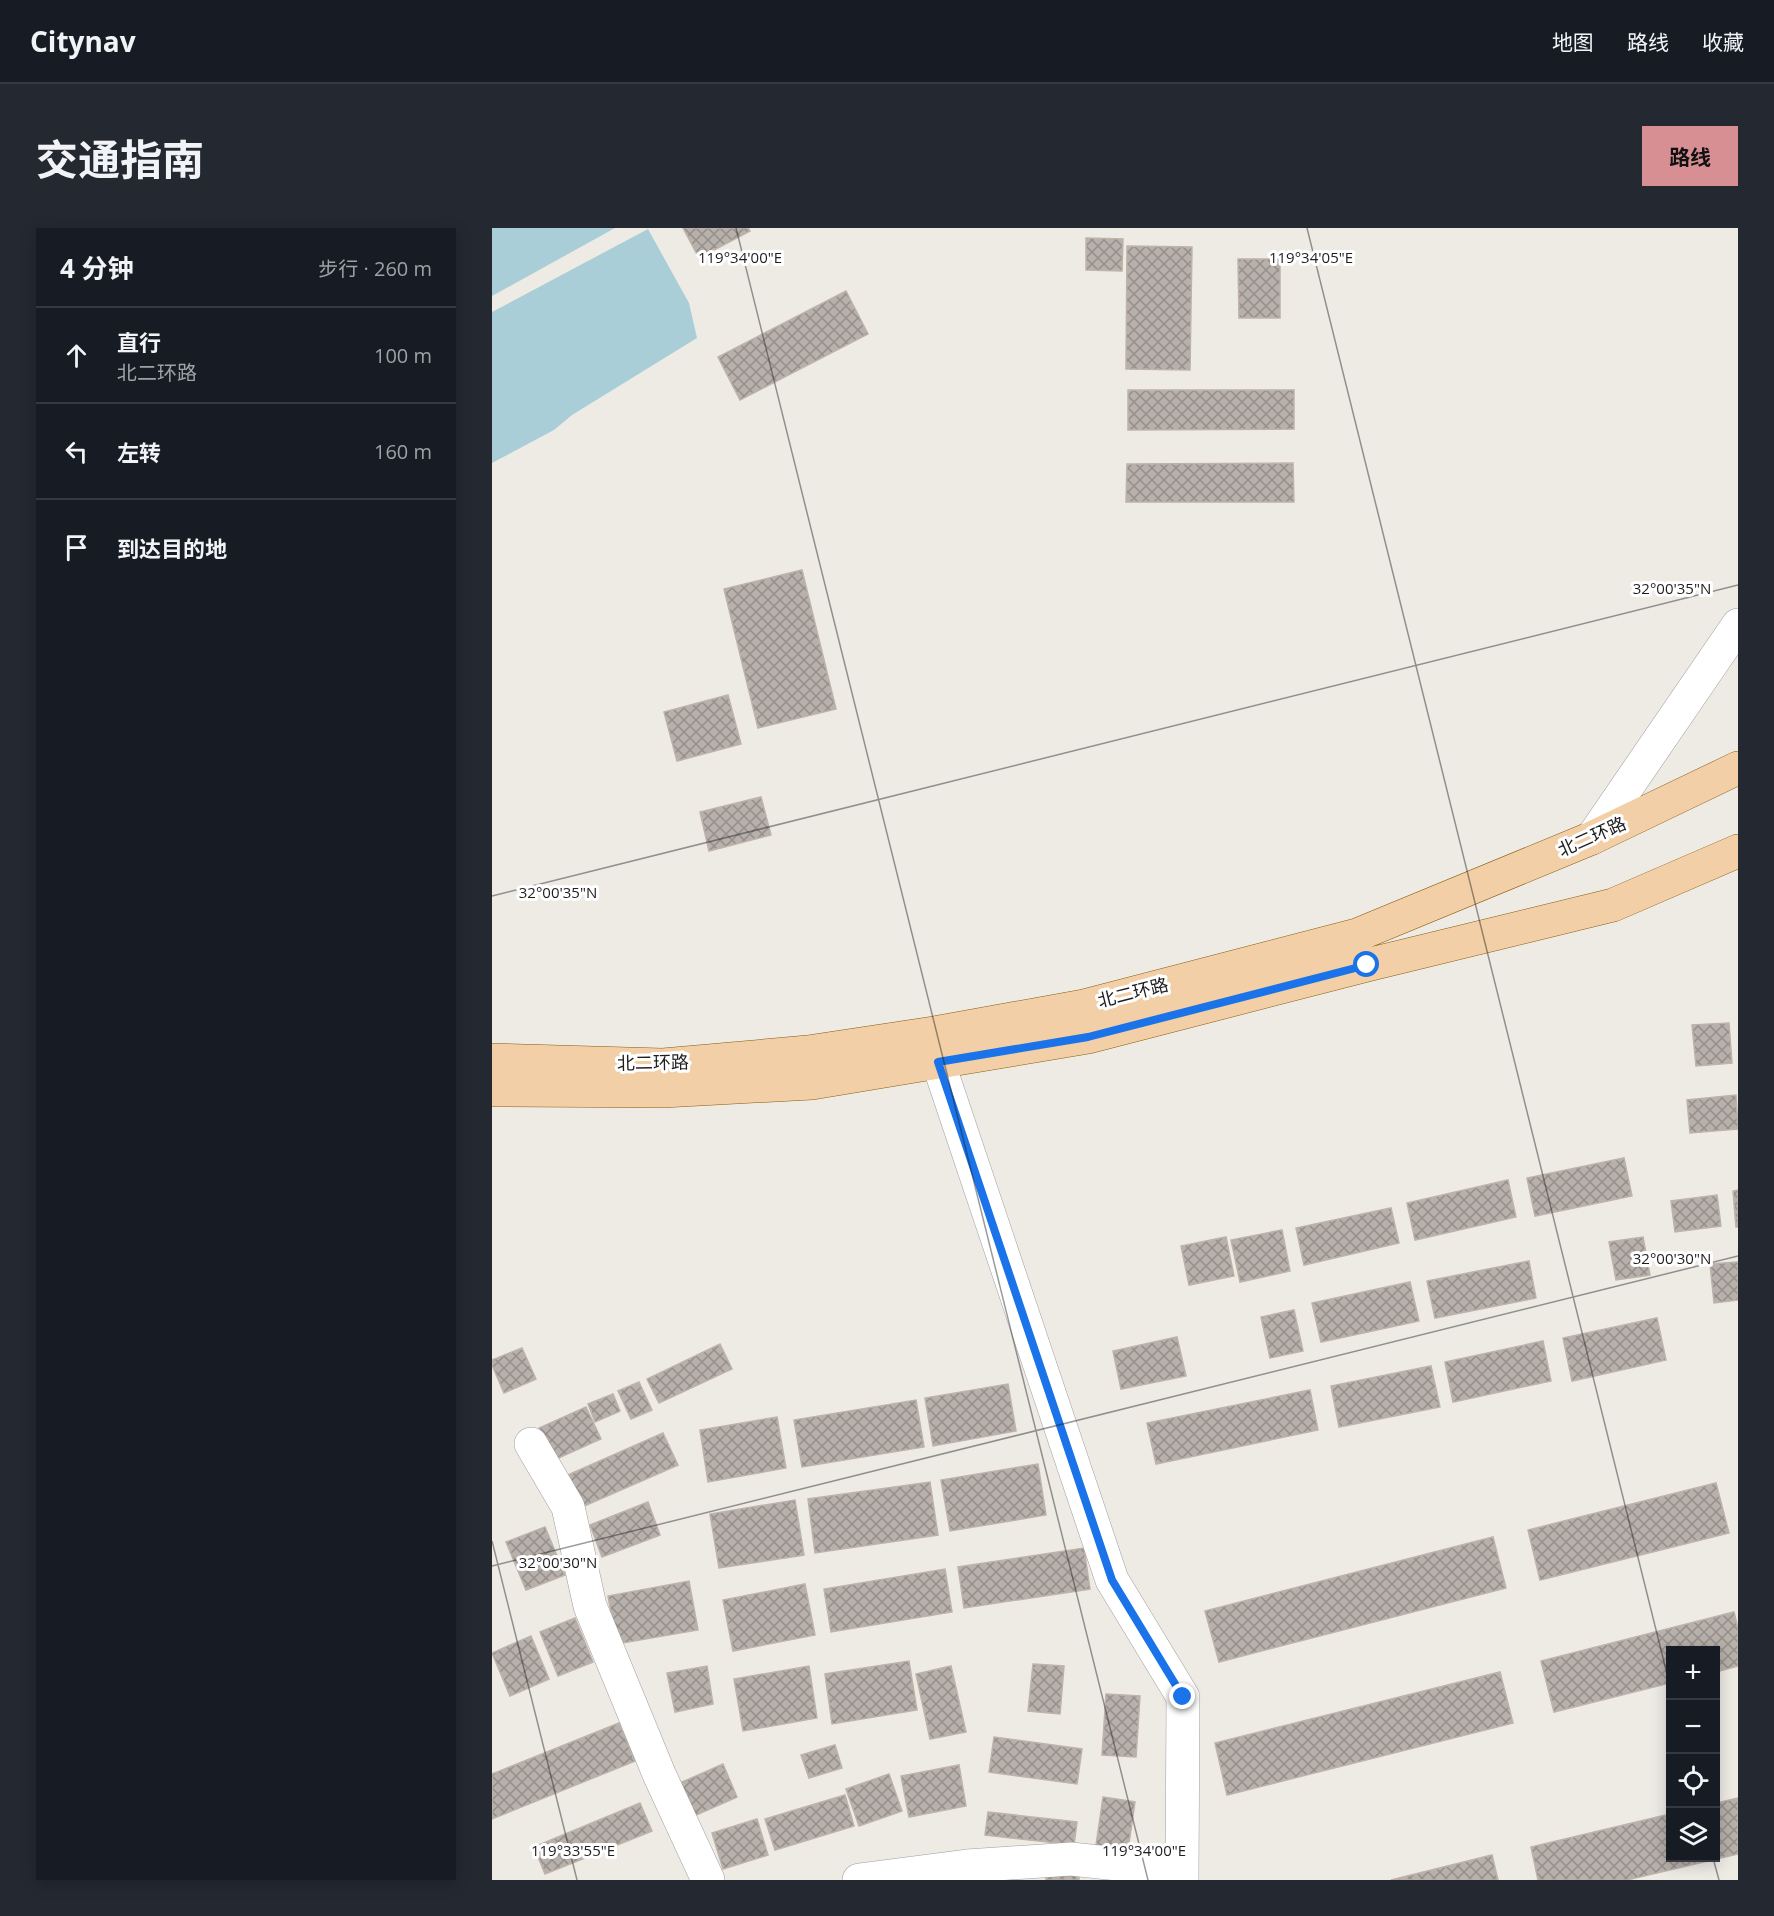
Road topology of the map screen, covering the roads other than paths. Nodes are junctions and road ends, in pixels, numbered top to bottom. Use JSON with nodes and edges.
{"nodes":[{"id":1,"x":1738,"y":625,"type":"edge"},
{"id":2,"x":1738,"y":768,"type":"edge"},
{"id":3,"x":1592,"y":838,"type":"junction"},
{"id":4,"x":1738,"y":851,"type":"edge"},
{"id":5,"x":492,"y":1060,"type":"edge"},
{"id":6,"x":938,"y":1062,"type":"junction"},
{"id":7,"x":492,"y":1090,"type":"edge"},
{"id":8,"x":531,"y":1444,"type":"dead end"},
{"id":9,"x":1182,"y":1876,"type":"edge"},
{"id":10,"x":708,"y":1880,"type":"edge"},
{"id":11,"x":859,"y":1880,"type":"edge"}],
"edges":[{"from":1,"to":3,"type":"street"},
{"from":2,"to":3,"type":"main road","name":"北二环路"},
{"from":3,"to":5,"type":"main road","name":"北二环路"},
{"from":4,"to":6,"type":"main road","name":"北二环路"},
{"from":6,"to":7,"type":"main road","name":"北二环路"},
{"from":6,"to":9,"type":"street"},
{"from":8,"to":10,"type":"street"},
{"from":9,"to":11,"type":"street"}]}
